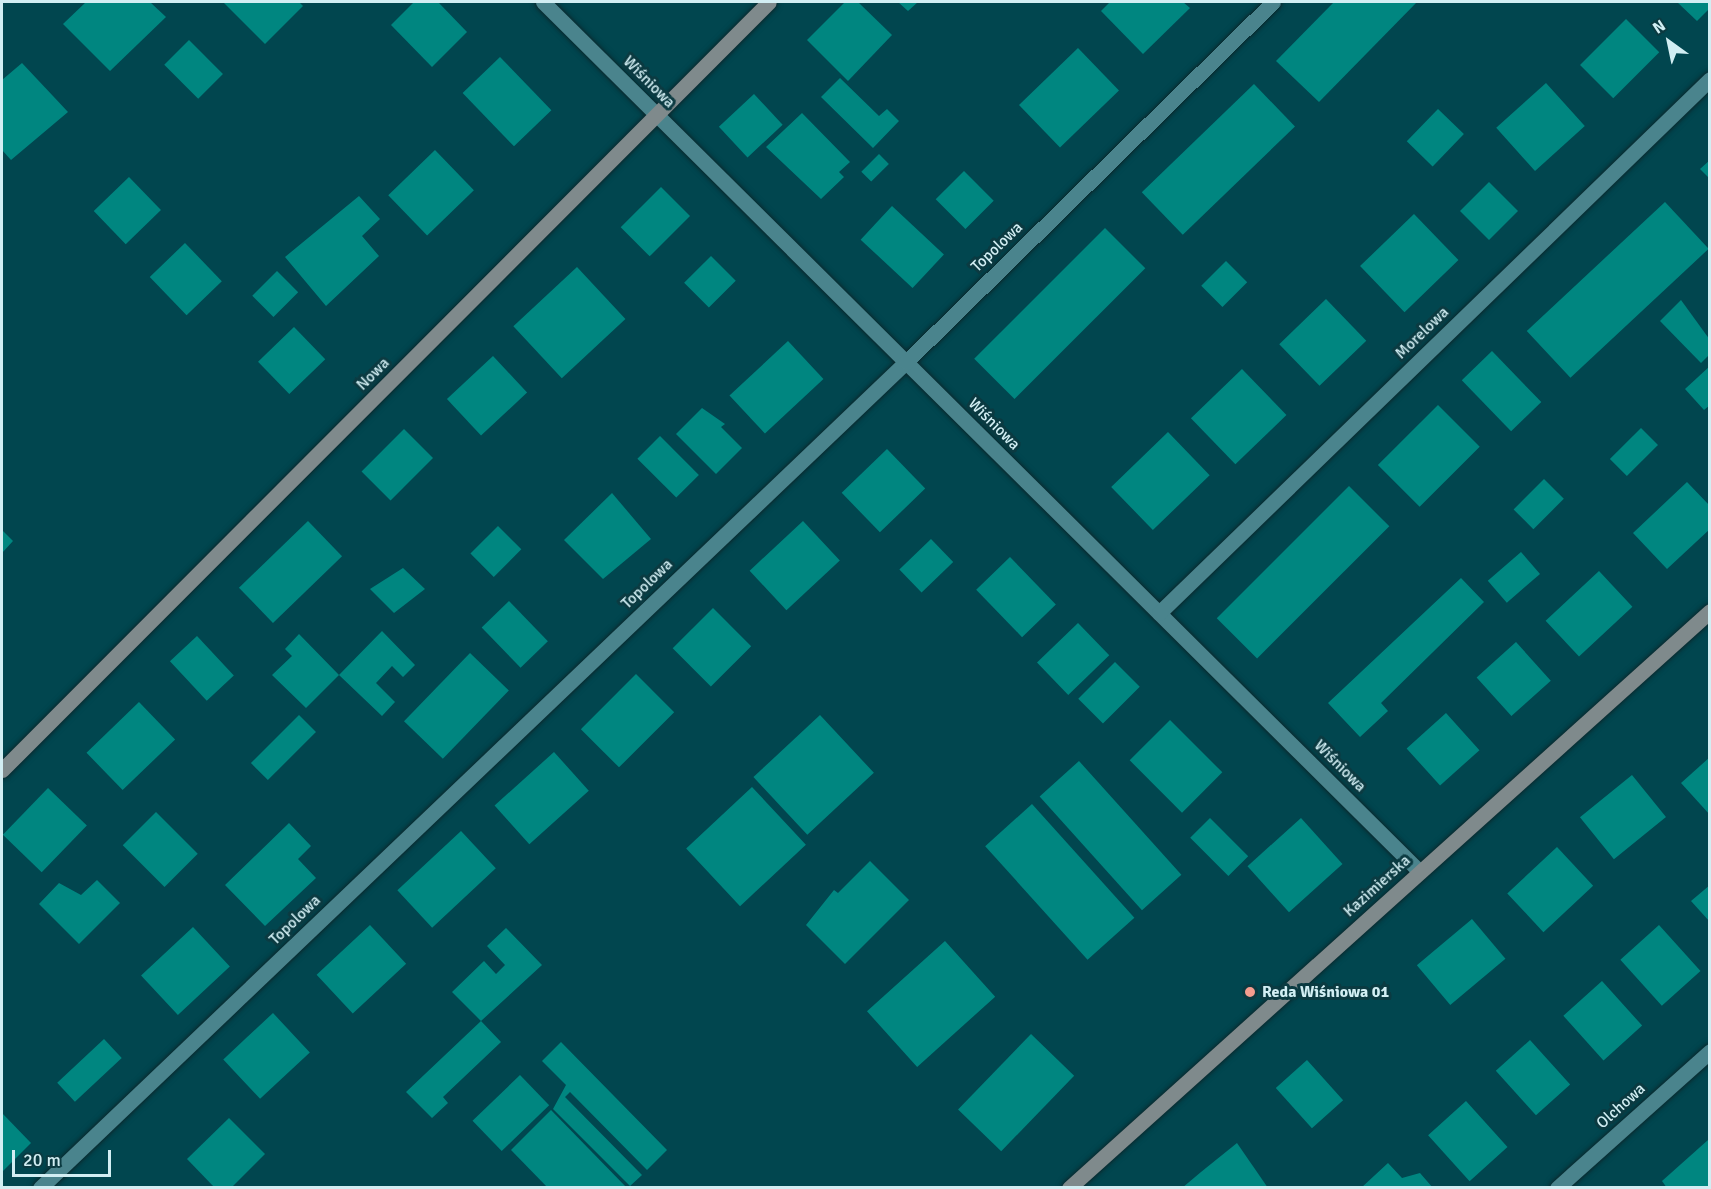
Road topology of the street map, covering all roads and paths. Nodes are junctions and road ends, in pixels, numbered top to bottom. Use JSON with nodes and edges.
{"nodes":[{"id":1,"x":543,"y":2,"type":"edge"},
{"id":2,"x":769,"y":2,"type":"edge"},
{"id":3,"x":1273,"y":2,"type":"edge"},
{"id":4,"x":1710,"y":79,"type":"edge"},
{"id":5,"x":657,"y":115,"type":"junction"},
{"id":6,"x":906,"y":362,"type":"junction"},
{"id":7,"x":1710,"y":611,"type":"edge"},
{"id":8,"x":1159,"y":613,"type":"junction"},
{"id":9,"x":2,"y":770,"type":"edge"},
{"id":10,"x":1420,"y":872,"type":"junction"},
{"id":11,"x":1710,"y":1051,"type":"edge"},
{"id":12,"x":40,"y":1188,"type":"edge"},
{"id":13,"x":1068,"y":1188,"type":"edge"},
{"id":14,"x":1557,"y":1188,"type":"edge"}],
"edges":[{"from":1,"to":5,"type":"street","name":"Wiśniowa"},
{"from":2,"to":5,"type":"street","name":"Nowa"},
{"from":3,"to":6,"type":"street","name":"Topolowa"},
{"from":4,"to":8,"type":"street","name":"Morelowa"},
{"from":5,"to":6,"type":"street","name":"Wiśniowa"},
{"from":5,"to":9,"type":"street","name":"Nowa"},
{"from":6,"to":8,"type":"street","name":"Wiśniowa"},
{"from":6,"to":12,"type":"street","name":"Topolowa"},
{"from":7,"to":10,"type":"street","name":"Kazimierska"},
{"from":8,"to":10,"type":"street","name":"Wiśniowa"},
{"from":10,"to":13,"type":"street","name":"Kazimierska"},
{"from":11,"to":14,"type":"street","name":"Olchowa"}]}
